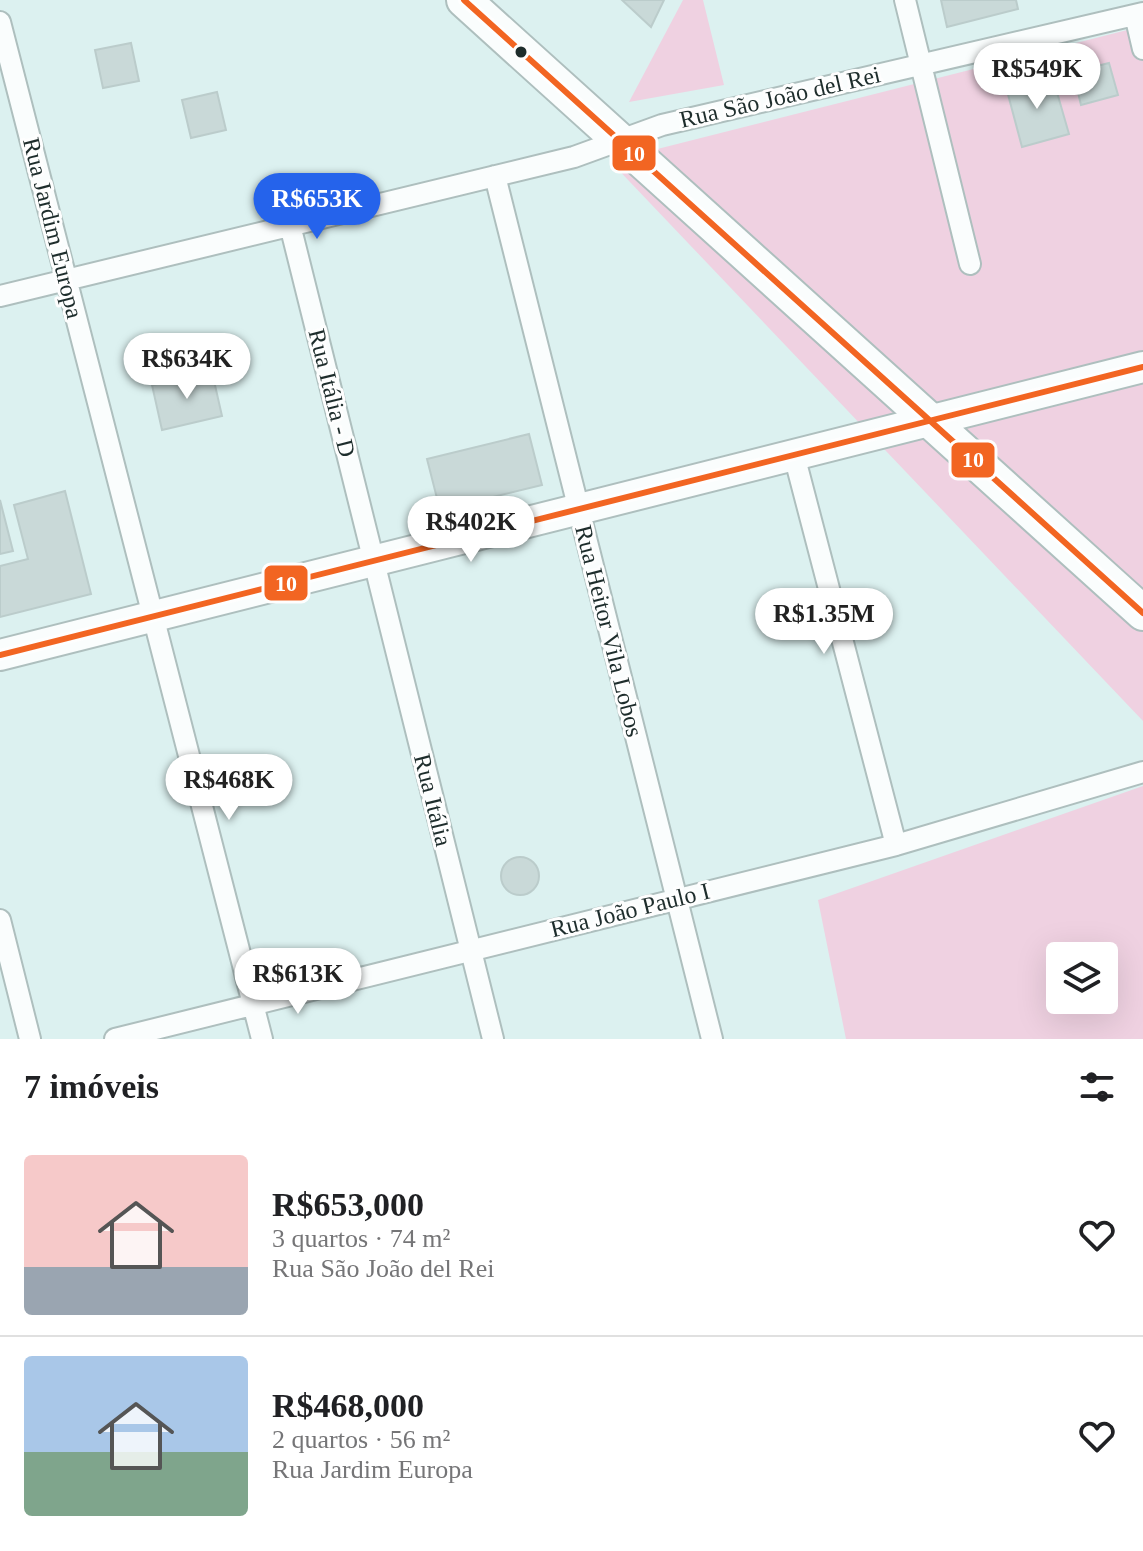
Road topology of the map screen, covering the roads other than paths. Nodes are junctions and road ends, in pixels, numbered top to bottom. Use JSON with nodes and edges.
{"nodes":[{"id":1,"x":464,"y":0,"type":"edge"},
{"id":2,"x":905,"y":0,"type":"edge"},
{"id":3,"x":1139,"y":14,"type":"edge"},
{"id":4,"x":0,"y":22,"type":"edge"},
{"id":5,"x":1143,"y":49,"type":"edge"},
{"id":6,"x":921,"y":64,"type":"junction"},
{"id":7,"x":619,"y":140,"type":"junction"},
{"id":8,"x":495,"y":176,"type":"junction"},
{"id":9,"x":290,"y":225,"type":"junction"},
{"id":10,"x":970,"y":264,"type":"dead end"},
{"id":11,"x":66,"y":280,"type":"junction"},
{"id":12,"x":0,"y":296,"type":"edge"},
{"id":13,"x":1143,"y":367,"type":"edge"},
{"id":14,"x":930,"y":421,"type":"junction"},
{"id":15,"x":794,"y":455,"type":"junction"},
{"id":16,"x":579,"y":509,"type":"junction"},
{"id":17,"x":374,"y":561,"type":"junction"},
{"id":18,"x":1143,"y":613,"type":"edge"},
{"id":19,"x":153,"y":617,"type":"junction"},
{"id":20,"x":0,"y":655,"type":"edge"},
{"id":21,"x":1143,"y":772,"type":"edge"},
{"id":22,"x":896,"y":845,"type":"junction"},
{"id":23,"x":677,"y":899,"type":"junction"},
{"id":24,"x":0,"y":920,"type":"edge"},
{"id":25,"x":471,"y":949,"type":"junction"},
{"id":26,"x":253,"y":1004,"type":"junction"},
{"id":27,"x":30,"y":1039,"type":"edge"},
{"id":28,"x":115,"y":1039,"type":"edge"},
{"id":29,"x":262,"y":1039,"type":"edge"},
{"id":30,"x":493,"y":1039,"type":"edge"},
{"id":31,"x":712,"y":1039,"type":"edge"}],
"edges":[{"from":1,"to":7,"type":"main road"},
{"from":2,"to":6,"type":"street"},
{"from":3,"to":5,"type":"street"},
{"from":3,"to":6,"type":"street","name":"Rua São João del Rei"},
{"from":4,"to":11,"type":"street","name":"Rua Jardim Europa"},
{"from":6,"to":7,"type":"street","name":"Rua São João del Rei"},
{"from":6,"to":10,"type":"street"},
{"from":7,"to":8,"type":"street","name":"Rua São João del Rei"},
{"from":7,"to":14,"type":"main road"},
{"from":8,"to":9,"type":"street","name":"Rua São João del Rei"},
{"from":8,"to":16,"type":"street","name":"Rua Heitor Vila Lobos"},
{"from":9,"to":11,"type":"street","name":"Rua São João del Rei"},
{"from":9,"to":17,"type":"street","name":"Rua Itália - D"},
{"from":11,"to":12,"type":"street","name":"Rua São João del Rei"},
{"from":11,"to":19,"type":"street","name":"Rua Jardim Europa"},
{"from":13,"to":14,"type":"street"},
{"from":14,"to":15,"type":"street"},
{"from":14,"to":18,"type":"main road"},
{"from":15,"to":16,"type":"street"},
{"from":15,"to":22,"type":"street"},
{"from":16,"to":17,"type":"street"},
{"from":16,"to":23,"type":"street","name":"Rua Heitor Vila Lobos"},
{"from":17,"to":19,"type":"street"},
{"from":17,"to":25,"type":"street","name":"Rua Itália"},
{"from":19,"to":20,"type":"street"},
{"from":19,"to":26,"type":"street","name":"Rua Jardim Europa"},
{"from":21,"to":22,"type":"street","name":"Rua João Paulo I"},
{"from":22,"to":23,"type":"street","name":"Rua João Paulo I"},
{"from":23,"to":25,"type":"street","name":"Rua João Paulo I"},
{"from":23,"to":31,"type":"street","name":"Rua Heitor Vila Lobos"},
{"from":24,"to":27,"type":"street"},
{"from":25,"to":26,"type":"street","name":"Rua João Paulo I"},
{"from":25,"to":30,"type":"street","name":"Rua Itália"},
{"from":26,"to":28,"type":"street","name":"Rua João Paulo I"},
{"from":26,"to":29,"type":"street","name":"Rua Jardim Europa"}]}
